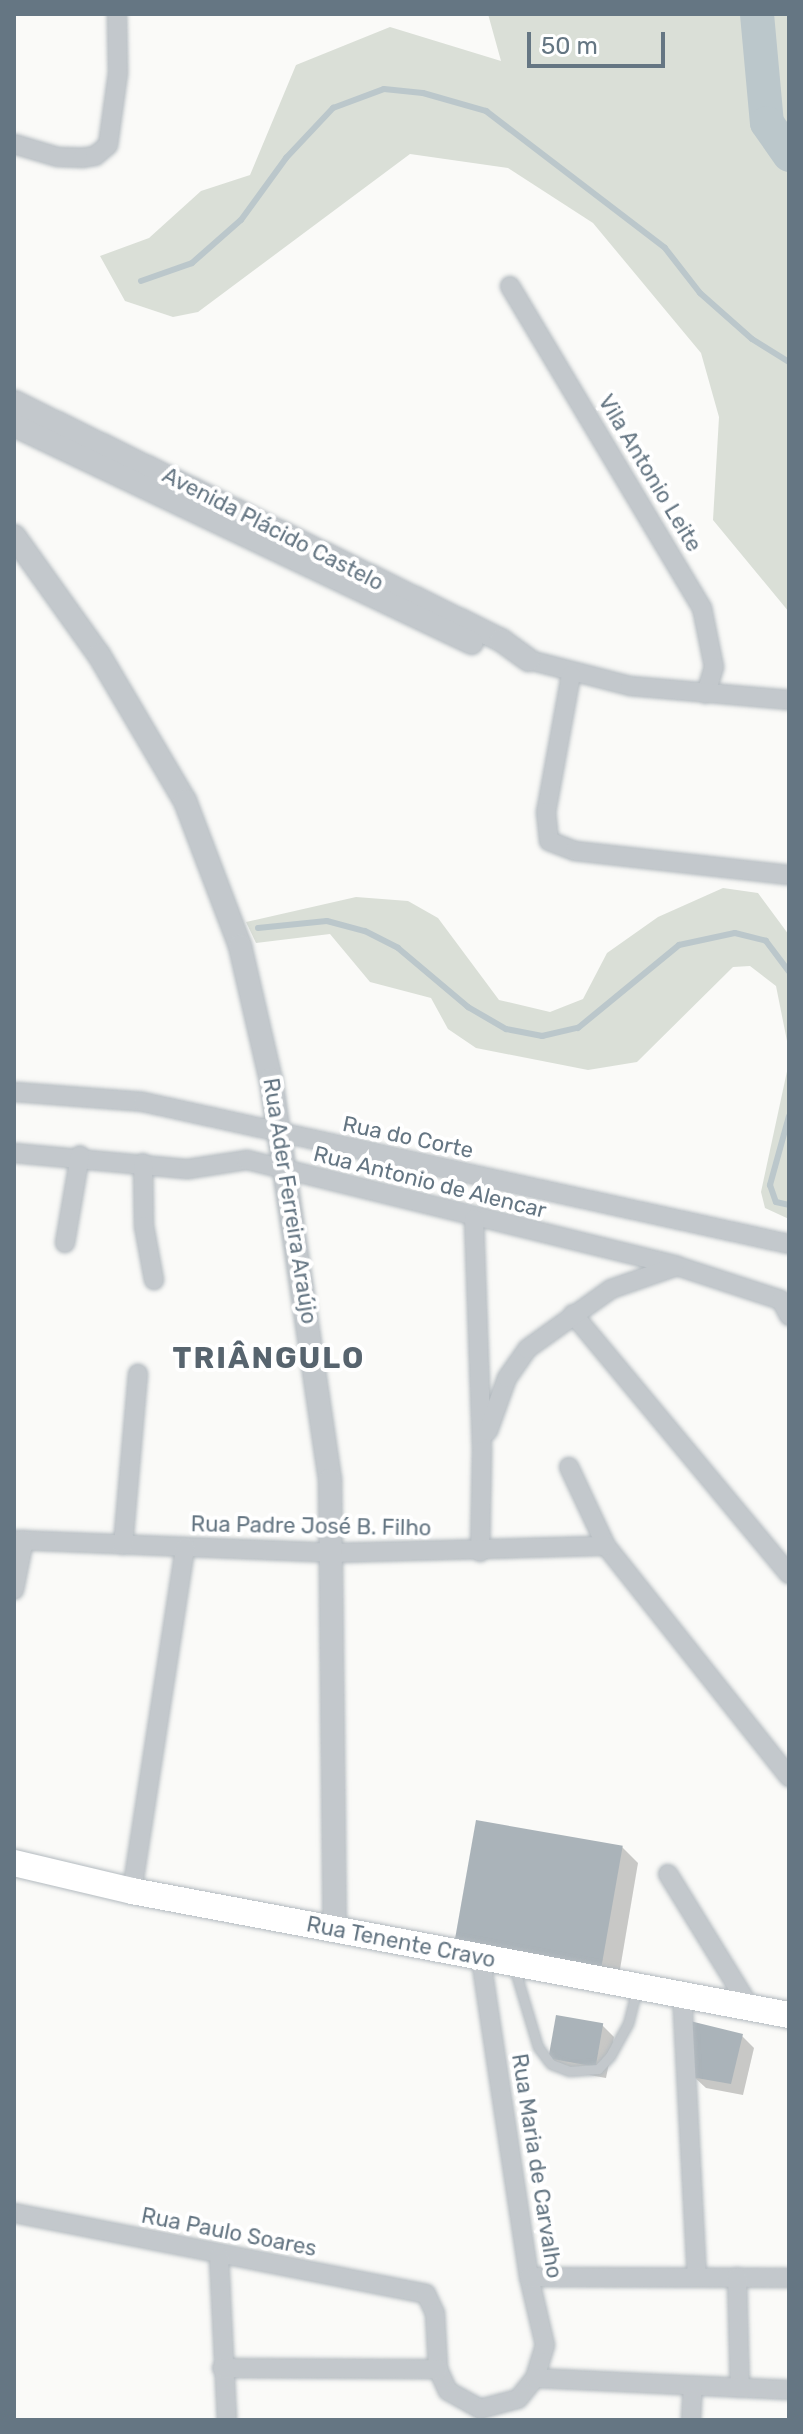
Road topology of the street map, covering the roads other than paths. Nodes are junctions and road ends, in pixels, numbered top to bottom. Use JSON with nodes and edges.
{"nodes":[{"id":1,"x":117,"y":14,"type":"edge"},
{"id":2,"x":14,"y":144,"type":"edge"},
{"id":3,"x":510,"y":286,"type":"dead end"},
{"id":4,"x":18,"y":422,"type":"edge"},
{"id":5,"x":14,"y":536,"type":"edge"},
{"id":6,"x":529,"y":660,"type":"joint"},
{"id":7,"x":571,"y":675,"type":"junction"},
{"id":8,"x":706,"y":694,"type":"junction"},
{"id":9,"x":789,"y":700,"type":"edge"},
{"id":10,"x":789,"y":875,"type":"edge"},
{"id":11,"x":14,"y":1092,"type":"edge"},
{"id":12,"x":276,"y":1133,"type":"junction"},
{"id":13,"x":14,"y":1153,"type":"edge"},
{"id":14,"x":80,"y":1155,"type":"junction"},
{"id":15,"x":143,"y":1163,"type":"junction"},
{"id":16,"x":282,"y":1169,"type":"junction"},
{"id":17,"x":474,"y":1219,"type":"junction"},
{"id":18,"x":65,"y":1243,"type":"dead end"},
{"id":19,"x":789,"y":1244,"type":"edge"},
{"id":20,"x":677,"y":1266,"type":"junction"},
{"id":21,"x":154,"y":1280,"type":"dead end"},
{"id":22,"x":785,"y":1308,"type":"edge"},
{"id":23,"x":573,"y":1314,"type":"junction"},
{"id":24,"x":138,"y":1374,"type":"dead end"},
{"id":25,"x":482,"y":1451,"type":"junction"},
{"id":26,"x":569,"y":1467,"type":"dead end"},
{"id":27,"x":19,"y":1540,"type":"edge"},
{"id":28,"x":123,"y":1545,"type":"junction"},
{"id":29,"x":606,"y":1546,"type":"junction"},
{"id":30,"x":185,"y":1547,"type":"junction"},
{"id":31,"x":480,"y":1552,"type":"junction"},
{"id":32,"x":332,"y":1553,"type":"junction"},
{"id":33,"x":789,"y":1574,"type":"edge"},
{"id":34,"x":14,"y":1590,"type":"edge"},
{"id":35,"x":789,"y":1777,"type":"edge"},
{"id":36,"x":14,"y":1863,"type":"edge"},
{"id":37,"x":668,"y":1874,"type":"dead end"},
{"id":38,"x":132,"y":1891,"type":"junction"},
{"id":39,"x":335,"y":1928,"type":"junction"},
{"id":40,"x":481,"y":1958,"type":"junction"},
{"id":41,"x":514,"y":1964,"type":"junction"},
{"id":42,"x":638,"y":1985,"type":"junction"},
{"id":43,"x":682,"y":1993,"type":"junction"},
{"id":44,"x":748,"y":2004,"type":"junction"},
{"id":45,"x":789,"y":2015,"type":"edge"},
{"id":46,"x":14,"y":2213,"type":"edge"},
{"id":47,"x":219,"y":2257,"type":"junction"},
{"id":48,"x":529,"y":2277,"type":"junction"},
{"id":49,"x":697,"y":2277,"type":"junction"},
{"id":50,"x":737,"y":2277,"type":"junction"},
{"id":51,"x":789,"y":2278,"type":"edge"},
{"id":52,"x":222,"y":2368,"type":"junction"},
{"id":53,"x":438,"y":2369,"type":"junction"},
{"id":54,"x":535,"y":2378,"type":"junction"},
{"id":55,"x":693,"y":2387,"type":"junction"},
{"id":56,"x":740,"y":2388,"type":"junction"},
{"id":57,"x":789,"y":2390,"type":"edge"},
{"id":58,"x":467,"y":2412,"type":"edge"},
{"id":59,"x":227,"y":2420,"type":"edge"},
{"id":60,"x":691,"y":2420,"type":"edge"}],
"edges":[{"from":1,"to":2,"type":"street"},
{"from":3,"to":8,"type":"street","name":"Vila Antonio Leite"},
{"from":4,"to":6,"type":"street","name":"Avenida Plácido Castelo"},
{"from":5,"to":12,"type":"street","name":"Rua Ader Ferreira Araújo"},
{"from":6,"to":7,"type":"street","name":"Avenida Plácido Castelo"},
{"from":7,"to":8,"type":"street","name":"Avenida Plácido Castelo"},
{"from":7,"to":10,"type":"street"},
{"from":8,"to":9,"type":"street","name":"Avenida Plácido Castelo"},
{"from":11,"to":12,"type":"street","name":"Rua do Corte"},
{"from":12,"to":16,"type":"street","name":"Rua Ader Ferreira Araújo"},
{"from":12,"to":19,"type":"street","name":"Rua do Corte"},
{"from":13,"to":14,"type":"street","name":"Rua Antonio de Alencar"},
{"from":14,"to":15,"type":"street","name":"Rua Antonio de Alencar"},
{"from":14,"to":18,"type":"street"},
{"from":15,"to":16,"type":"street","name":"Rua Antonio de Alencar"},
{"from":15,"to":21,"type":"street"},
{"from":16,"to":17,"type":"street","name":"Rua Antonio de Alencar"},
{"from":16,"to":32,"type":"street","name":"Rua Ader Ferreira Araújo"},
{"from":17,"to":20,"type":"street","name":"Rua Antonio de Alencar"},
{"from":17,"to":25,"type":"street"},
{"from":20,"to":22,"type":"street","name":"Rua Antonio de Alencar"},
{"from":20,"to":23,"type":"street"},
{"from":23,"to":25,"type":"street"},
{"from":23,"to":33,"type":"street"},
{"from":24,"to":28,"type":"street"},
{"from":25,"to":31,"type":"street"},
{"from":26,"to":29,"type":"street"},
{"from":27,"to":28,"type":"street","name":"Rua Padre José B. Filho"},
{"from":27,"to":34,"type":"street"},
{"from":28,"to":30,"type":"street","name":"Rua Padre José B. Filho"},
{"from":29,"to":31,"type":"street","name":"Rua Padre José B. Filho"},
{"from":29,"to":35,"type":"street"},
{"from":30,"to":32,"type":"street","name":"Rua Padre José B. Filho"},
{"from":30,"to":38,"type":"street"},
{"from":31,"to":32,"type":"street","name":"Rua Padre José B. Filho"},
{"from":32,"to":39,"type":"street","name":"Rua Ader Ferreira Araújo"},
{"from":36,"to":38,"type":"main road","name":"Rua Tenente Cravo"},
{"from":37,"to":44,"type":"street"},
{"from":38,"to":39,"type":"main road","name":"Rua Tenente Cravo"},
{"from":39,"to":40,"type":"main road","name":"Rua Tenente Cravo"},
{"from":40,"to":41,"type":"main road","name":"Rua Tenente Cravo"},
{"from":40,"to":48,"type":"street","name":"Rua Maria de Carvalho"},
{"from":41,"to":42,"type":"main road","name":"Rua Tenente Cravo"},
{"from":41,"to":42,"type":"lane"},
{"from":42,"to":43,"type":"main road","name":"Rua Tenente Cravo"},
{"from":43,"to":44,"type":"main road","name":"Rua Tenente Cravo"},
{"from":43,"to":49,"type":"street"},
{"from":44,"to":45,"type":"main road","name":"Rua Tenente Cravo"},
{"from":46,"to":47,"type":"street","name":"Rua Paulo Soares"},
{"from":47,"to":52,"type":"street"},
{"from":47,"to":53,"type":"street","name":"Rua Paulo Soares"},
{"from":48,"to":49,"type":"street"},
{"from":48,"to":54,"type":"street","name":"Rua Maria de Carvalho"},
{"from":49,"to":50,"type":"street"},
{"from":50,"to":51,"type":"street"},
{"from":50,"to":56,"type":"street"},
{"from":52,"to":53,"type":"street"},
{"from":52,"to":59,"type":"street"},
{"from":53,"to":58,"type":"street"},
{"from":54,"to":55,"type":"street"},
{"from":54,"to":58,"type":"street"},
{"from":55,"to":56,"type":"street"},
{"from":55,"to":60,"type":"street"},
{"from":56,"to":57,"type":"street"}]}
